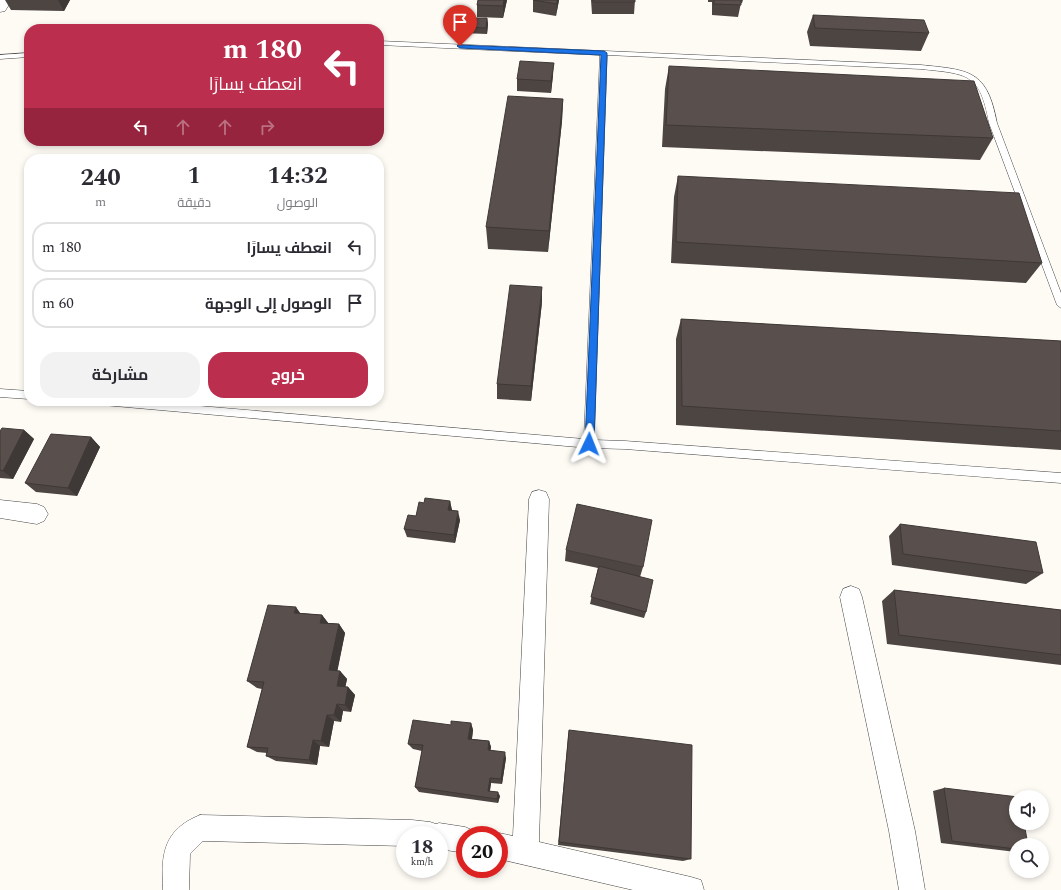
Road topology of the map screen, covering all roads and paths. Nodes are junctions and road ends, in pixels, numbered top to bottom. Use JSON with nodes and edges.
{"nodes":[{"id":1,"x":5,"y":0,"type":"edge"},
{"id":2,"x":0,"y":8,"type":"edge"},
{"id":3,"x":384,"y":43,"type":"edge"},
{"id":4,"x":604,"y":53,"type":"junction"},
{"id":5,"x":24,"y":55,"type":"edge"},
{"id":6,"x":0,"y":57,"type":"edge"},
{"id":7,"x":1061,"y":305,"type":"edge"},
{"id":8,"x":0,"y":393,"type":"edge"},
{"id":9,"x":24,"y":395,"type":"edge"},
{"id":10,"x":152,"y":406,"type":"edge"},
{"id":11,"x":589,"y":444,"type":"junction"},
{"id":12,"x":1061,"y":478,"type":"edge"},
{"id":13,"x":539,"y":499,"type":"dead end"},
{"id":14,"x":0,"y":510,"type":"edge"},
{"id":15,"x":37,"y":514,"type":"dead end"},
{"id":16,"x":851,"y":597,"type":"dead end"},
{"id":17,"x":396,"y":833,"type":"edge"},
{"id":18,"x":508,"y":848,"type":"edge"},
{"id":19,"x":526,"y":851,"type":"junction"},
{"id":20,"x":176,"y":890,"type":"edge"},
{"id":21,"x":691,"y":890,"type":"edge"},
{"id":22,"x":912,"y":890,"type":"edge"}],
"edges":[{"from":1,"to":2,"type":"street"},
{"from":3,"to":4,"type":"lane"},
{"from":4,"to":7,"type":"lane"},
{"from":4,"to":11,"type":"lane"},
{"from":5,"to":6,"type":"lane"},
{"from":8,"to":9,"type":"lane"},
{"from":10,"to":11,"type":"lane"},
{"from":11,"to":12,"type":"lane"},
{"from":13,"to":19,"type":"street"},
{"from":14,"to":15,"type":"street"},
{"from":16,"to":22,"type":"street"},
{"from":17,"to":20,"type":"street"},
{"from":18,"to":19,"type":"street"},
{"from":19,"to":21,"type":"street"}]}
